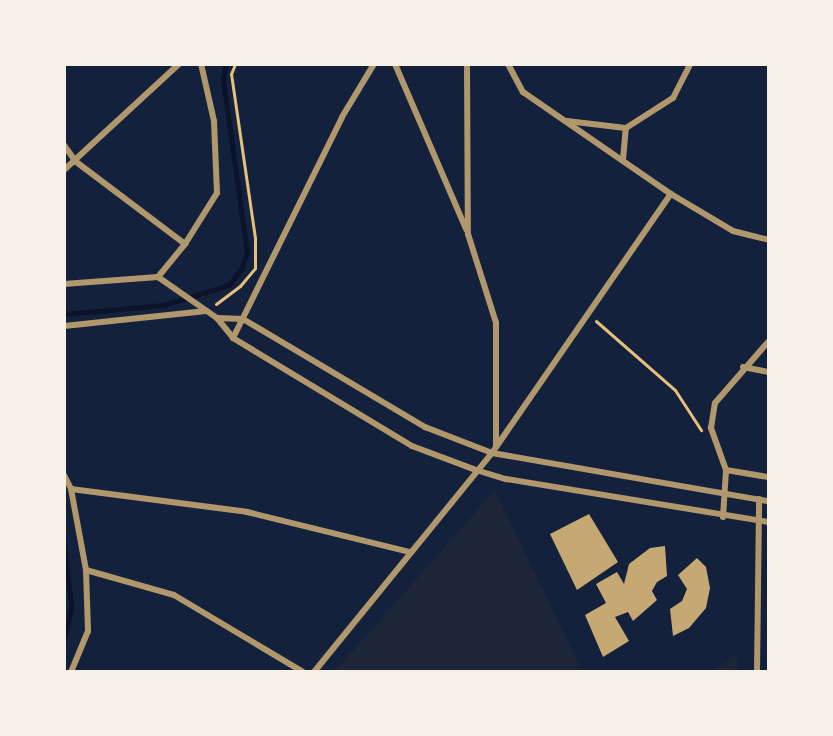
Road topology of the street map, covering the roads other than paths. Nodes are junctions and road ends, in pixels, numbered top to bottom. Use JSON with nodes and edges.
{"nodes":[{"id":1,"x":179,"y":64,"type":"edge"},
{"id":2,"x":201,"y":64,"type":"edge"},
{"id":3,"x":374,"y":64,"type":"edge"},
{"id":4,"x":394,"y":64,"type":"edge"},
{"id":5,"x":467,"y":64,"type":"edge"},
{"id":6,"x":508,"y":64,"type":"edge"},
{"id":7,"x":690,"y":64,"type":"edge"},
{"id":8,"x":566,"y":121,"type":"junction"},
{"id":9,"x":627,"y":128,"type":"junction"},
{"id":10,"x":64,"y":145,"type":"edge"},
{"id":11,"x":623,"y":160,"type":"junction"},
{"id":12,"x":75,"y":162,"type":"junction"},
{"id":13,"x":64,"y":170,"type":"edge"},
{"id":14,"x":671,"y":194,"type":"junction"},
{"id":15,"x":468,"y":234,"type":"junction"},
{"id":16,"x":768,"y":240,"type":"edge"},
{"id":17,"x":185,"y":244,"type":"junction"},
{"id":18,"x":158,"y":277,"type":"junction"},
{"id":19,"x":64,"y":284,"type":"edge"},
{"id":20,"x":205,"y":310,"type":"junction"},
{"id":21,"x":217,"y":318,"type":"junction"},
{"id":22,"x":243,"y":319,"type":"junction"},
{"id":23,"x":64,"y":326,"type":"edge"},
{"id":24,"x":233,"y":338,"type":"junction"},
{"id":25,"x":768,"y":342,"type":"edge"},
{"id":26,"x":743,"y":367,"type":"junction"},
{"id":27,"x":768,"y":372,"type":"edge"},
{"id":28,"x":494,"y":450,"type":"junction"},
{"id":29,"x":476,"y":470,"type":"junction"},
{"id":30,"x":726,"y":470,"type":"junction"},
{"id":31,"x":64,"y":475,"type":"edge"},
{"id":32,"x":768,"y":477,"type":"edge"},
{"id":33,"x":71,"y":489,"type":"junction"},
{"id":34,"x":726,"y":493,"type":"junction"},
{"id":35,"x":759,"y":499,"type":"junction"},
{"id":36,"x":768,"y":501,"type":"edge"},
{"id":37,"x":723,"y":517,"type":"junction"},
{"id":38,"x":756,"y":519,"type":"junction"},
{"id":39,"x":768,"y":522,"type":"edge"},
{"id":40,"x":410,"y":552,"type":"junction"},
{"id":41,"x":86,"y":570,"type":"junction"},
{"id":42,"x":70,"y":672,"type":"edge"},
{"id":43,"x":303,"y":672,"type":"edge"},
{"id":44,"x":314,"y":672,"type":"edge"},
{"id":45,"x":757,"y":672,"type":"edge"}],
"edges":[{"from":1,"to":12,"type":"street"},
{"from":2,"to":17,"type":"street"},
{"from":3,"to":22,"type":"street"},
{"from":4,"to":15,"type":"street"},
{"from":5,"to":15,"type":"street"},
{"from":6,"to":8,"type":"street"},
{"from":7,"to":9,"type":"street"},
{"from":8,"to":9,"type":"street"},
{"from":8,"to":11,"type":"street"},
{"from":9,"to":11,"type":"street"},
{"from":10,"to":12,"type":"street"},
{"from":11,"to":14,"type":"street"},
{"from":12,"to":13,"type":"street"},
{"from":12,"to":17,"type":"street"},
{"from":14,"to":16,"type":"street"},
{"from":14,"to":28,"type":"street"},
{"from":15,"to":28,"type":"street"},
{"from":17,"to":18,"type":"street"},
{"from":18,"to":19,"type":"street"},
{"from":18,"to":20,"type":"street"},
{"from":20,"to":21,"type":"street"},
{"from":20,"to":23,"type":"street"},
{"from":21,"to":22,"type":"street"},
{"from":21,"to":24,"type":"street"},
{"from":22,"to":24,"type":"street"},
{"from":22,"to":28,"type":"street"},
{"from":24,"to":29,"type":"street"},
{"from":25,"to":26,"type":"street"},
{"from":26,"to":27,"type":"street"},
{"from":26,"to":30,"type":"street"},
{"from":28,"to":29,"type":"street"},
{"from":28,"to":34,"type":"street"},
{"from":29,"to":37,"type":"street"},
{"from":29,"to":40,"type":"street"},
{"from":30,"to":32,"type":"street"},
{"from":30,"to":34,"type":"street"},
{"from":31,"to":33,"type":"street"},
{"from":33,"to":40,"type":"street"},
{"from":33,"to":41,"type":"street"},
{"from":34,"to":35,"type":"street"},
{"from":34,"to":37,"type":"street"},
{"from":35,"to":36,"type":"street"},
{"from":35,"to":38,"type":"street"},
{"from":37,"to":38,"type":"street"},
{"from":38,"to":39,"type":"street"},
{"from":38,"to":45,"type":"street"},
{"from":40,"to":44,"type":"street"},
{"from":41,"to":42,"type":"street"},
{"from":41,"to":43,"type":"street"}]}
